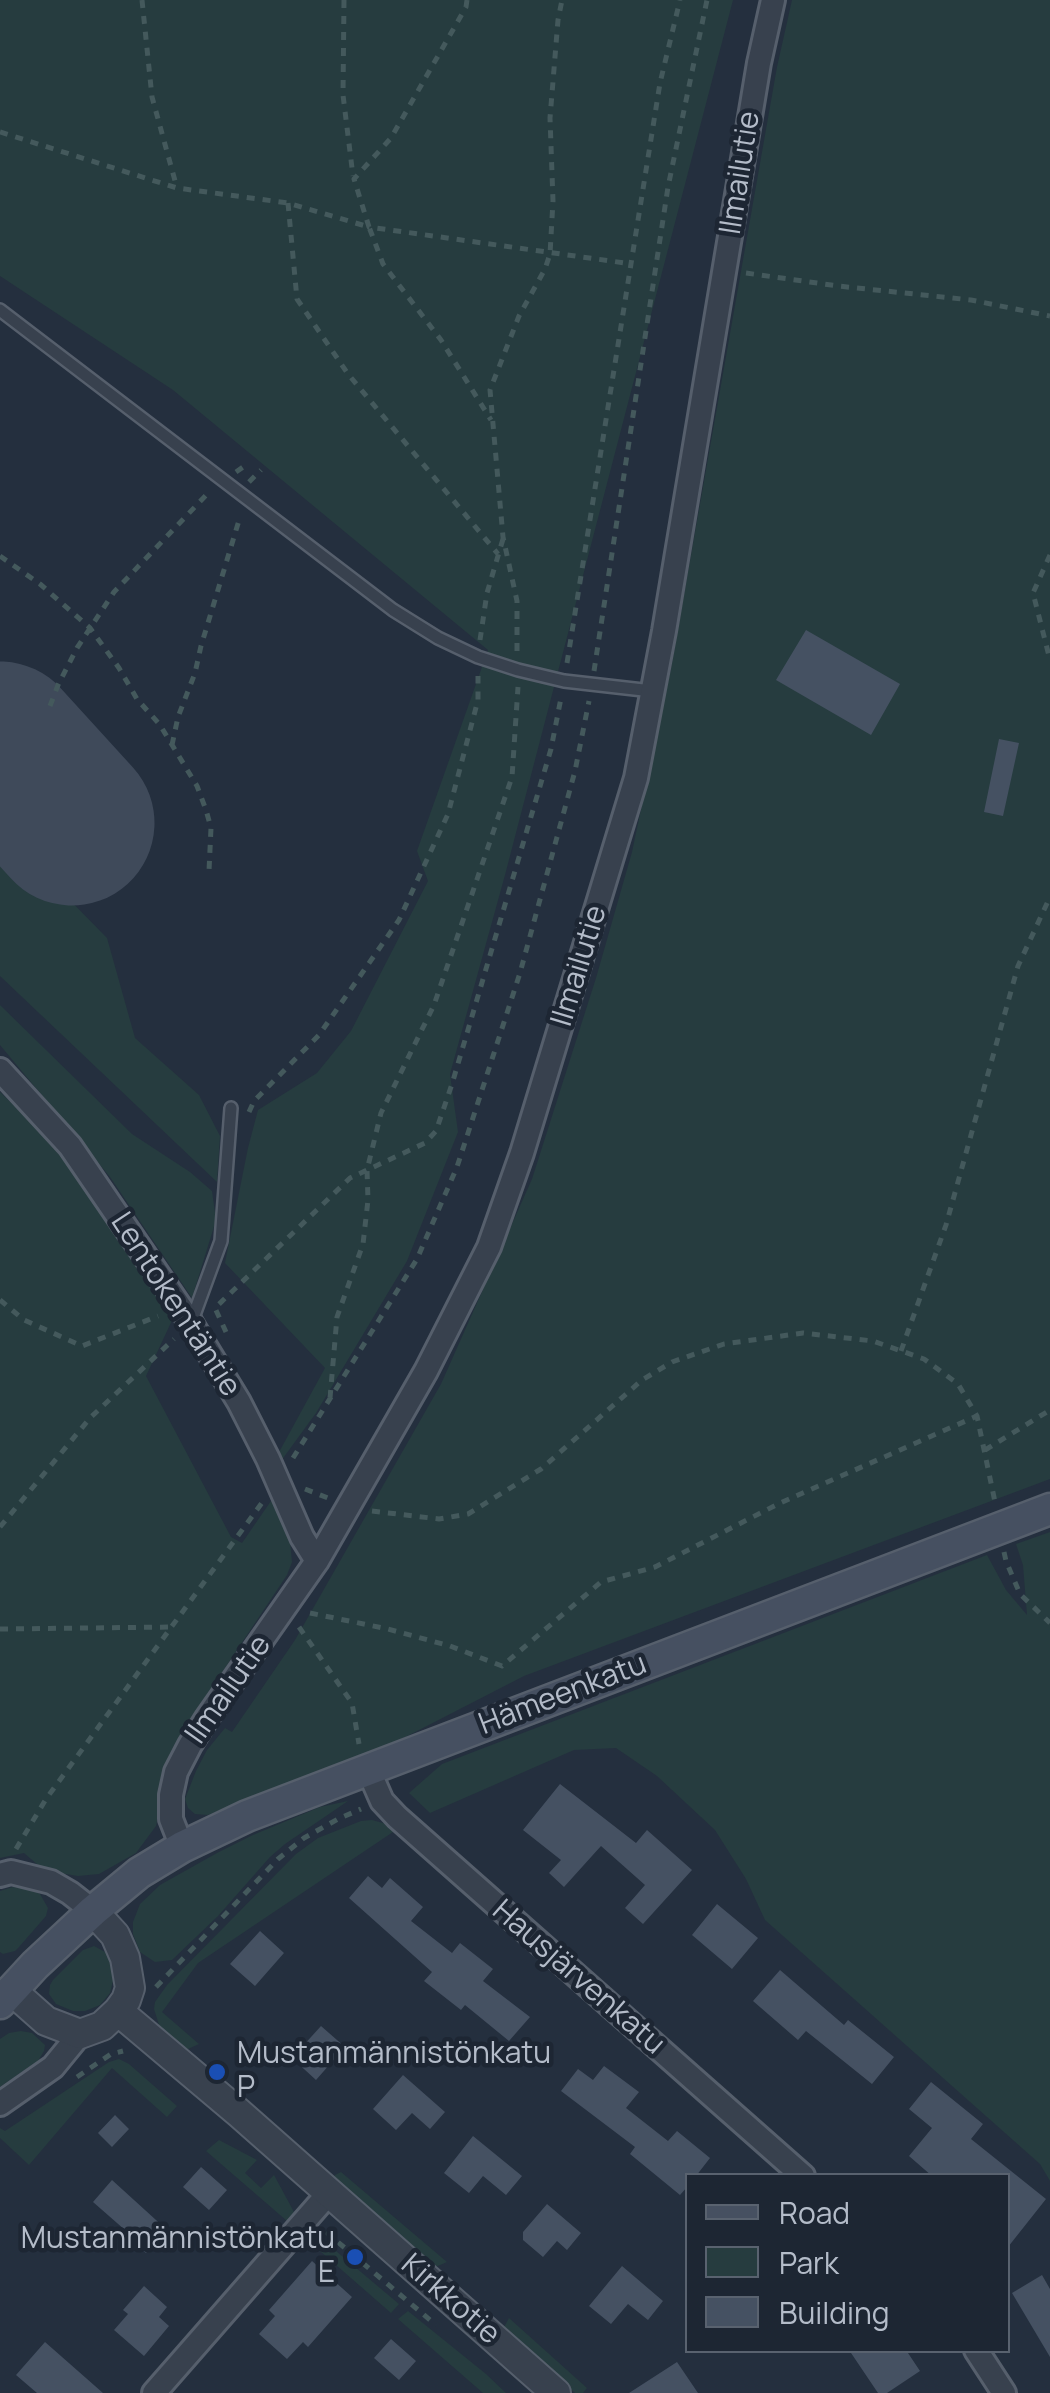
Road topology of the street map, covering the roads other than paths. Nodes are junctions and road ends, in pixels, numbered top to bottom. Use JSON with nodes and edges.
{"nodes":[{"id":1,"x":772,"y":0,"type":"edge"},
{"id":2,"x":0,"y":310,"type":"edge"},
{"id":3,"x":652,"y":691,"type":"junction"},
{"id":4,"x":0,"y":1070,"type":"edge"},
{"id":5,"x":231,"y":1108,"type":"dead end"},
{"id":6,"x":185,"y":1315,"type":"junction"},
{"id":7,"x":1050,"y":1509,"type":"edge"},
{"id":8,"x":316,"y":1562,"type":"junction"},
{"id":9,"x":368,"y":1769,"type":"junction"},
{"id":10,"x":182,"y":1847,"type":"junction"},
{"id":11,"x":5,"y":1873,"type":"edge"},
{"id":12,"x":92,"y":1911,"type":"junction"},
{"id":13,"x":4,"y":1991,"type":"edge"},
{"id":14,"x":118,"y":2011,"type":"junction"},
{"id":15,"x":80,"y":2034,"type":"junction"},
{"id":16,"x":0,"y":2104,"type":"edge"},
{"id":17,"x":801,"y":2173,"type":"edge"},
{"id":18,"x":329,"y":2193,"type":"junction"},
{"id":19,"x":978,"y":2353,"type":"edge"},
{"id":20,"x":154,"y":2393,"type":"edge"},
{"id":21,"x":556,"y":2393,"type":"edge"},
{"id":22,"x":1004,"y":2393,"type":"edge"}],
"edges":[{"from":1,"to":3,"type":"street","name":"Ilmailutie"},
{"from":2,"to":3,"type":"lane"},
{"from":3,"to":8,"type":"street","name":"Ilmailutie"},
{"from":4,"to":6,"type":"street","name":"Lentokentäntie"},
{"from":5,"to":6,"type":"lane"},
{"from":6,"to":8,"type":"street","name":"Lentokentäntie"},
{"from":7,"to":9,"type":"main road","name":"Hämeenkatu"},
{"from":8,"to":10,"type":"street","name":"Ilmailutie"},
{"from":9,"to":10,"type":"main road","name":"Hämeenkatu"},
{"from":9,"to":17,"type":"street","name":"Hausjärvenkatu"},
{"from":10,"to":12,"type":"main road","name":"Hämeenkatu"},
{"from":11,"to":12,"type":"street"},
{"from":12,"to":13,"type":"main road","name":"Hämeenkatu"},
{"from":12,"to":14,"type":"street"},
{"from":13,"to":15,"type":"street","name":"Hämeenkatu"},
{"from":14,"to":15,"type":"street"},
{"from":14,"to":18,"type":"street","name":"Kirkkotie"},
{"from":15,"to":16,"type":"street"},
{"from":18,"to":20,"type":"street"},
{"from":18,"to":21,"type":"street","name":"Kirkkotie"},
{"from":19,"to":22,"type":"street"}]}
